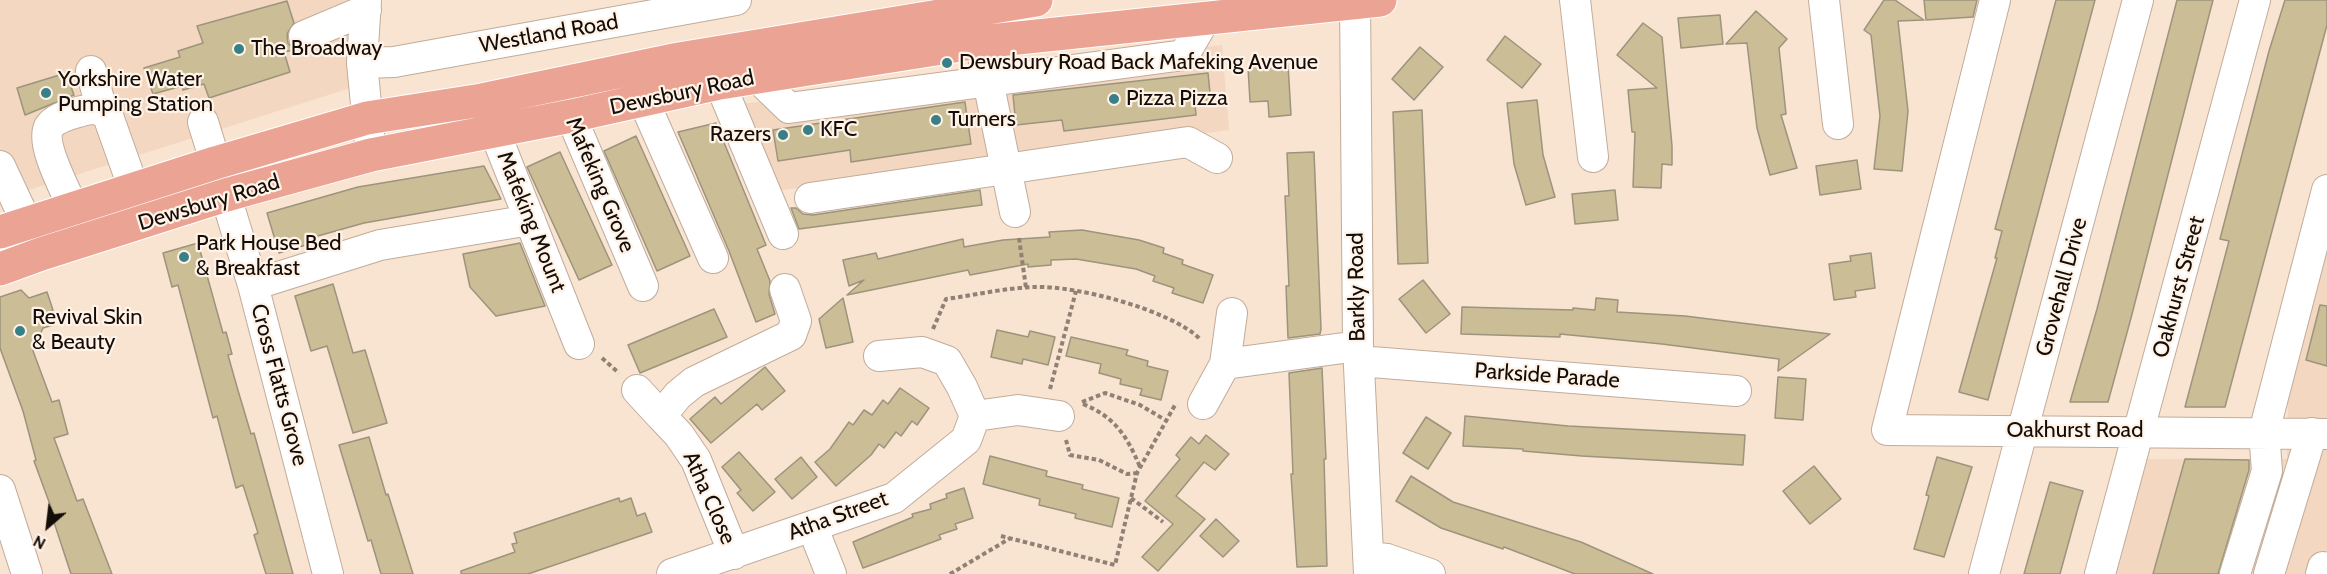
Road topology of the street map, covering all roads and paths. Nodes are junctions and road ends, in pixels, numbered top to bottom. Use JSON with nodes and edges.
{"nodes":[{"id":1,"x":735,"y":0,"type":"edge"},
{"id":2,"x":1036,"y":0,"type":"edge"},
{"id":3,"x":1575,"y":0,"type":"edge"},
{"id":4,"x":1824,"y":0,"type":"edge"},
{"id":5,"x":1995,"y":0,"type":"edge"},
{"id":6,"x":2139,"y":0,"type":"edge"},
{"id":7,"x":2255,"y":0,"type":"edge"},
{"id":8,"x":1363,"y":1,"type":"edge"},
{"id":9,"x":366,"y":5,"type":"edge"},
{"id":10,"x":974,"y":9,"type":"junction"},
{"id":11,"x":1205,"y":19,"type":"junction"},
{"id":12,"x":304,"y":36,"type":"dead end"},
{"id":13,"x":980,"y":42,"type":"junction"},
{"id":14,"x":362,"y":63,"type":"junction"},
{"id":15,"x":714,"y":69,"type":"junction"},
{"id":16,"x":629,"y":70,"type":"junction"},
{"id":17,"x":91,"y":71,"type":"dead end"},
{"id":18,"x":757,"y":77,"type":"junction"},
{"id":19,"x":988,"y":83,"type":"junction"},
{"id":20,"x":558,"y":85,"type":"junction"},
{"id":21,"x":482,"y":100,"type":"junction"},
{"id":22,"x":643,"y":100,"type":"junction"},
{"id":23,"x":102,"y":110,"type":"junction"},
{"id":24,"x":571,"y":116,"type":"junction"},
{"id":25,"x":367,"y":118,"type":"junction"},
{"id":26,"x":202,"y":122,"type":"dead end"},
{"id":27,"x":1838,"y":124,"type":"dead end"},
{"id":28,"x":495,"y":132,"type":"junction"},
{"id":29,"x":370,"y":155,"type":"junction"},
{"id":30,"x":1593,"y":157,"type":"dead end"},
{"id":31,"x":1217,"y":158,"type":"dead end"},
{"id":32,"x":215,"y":163,"type":"junction"},
{"id":33,"x":0,"y":166,"type":"edge"},
{"id":34,"x":1005,"y":168,"type":"junction"},
{"id":35,"x":133,"y":189,"type":"junction"},
{"id":36,"x":2327,"y":190,"type":"edge"},
{"id":37,"x":226,"y":195,"type":"junction"},
{"id":38,"x":810,"y":198,"type":"dead end"},
{"id":39,"x":73,"y":208,"type":"junction"},
{"id":40,"x":1015,"y":212,"type":"joint"},
{"id":41,"x":530,"y":220,"type":"junction"},
{"id":42,"x":146,"y":222,"type":"junction"},
{"id":43,"x":14,"y":227,"type":"edge"},
{"id":44,"x":783,"y":234,"type":"dead end"},
{"id":45,"x":41,"y":254,"type":"junction"},
{"id":46,"x":713,"y":258,"type":"dead end"},
{"id":47,"x":0,"y":269,"type":"edge"},
{"id":48,"x":253,"y":285,"type":"junction"},
{"id":49,"x":643,"y":286,"type":"dead end"},
{"id":50,"x":1026,"y":288,"type":"junction"},
{"id":51,"x":785,"y":289,"type":"dead end"},
{"id":52,"x":1076,"y":291,"type":"junction"},
{"id":53,"x":1232,"y":313,"type":"dead end"},
{"id":54,"x":579,"y":344,"type":"joint"},
{"id":55,"x":922,"y":352,"type":"junction"},
{"id":56,"x":1358,"y":354,"type":"junction"},
{"id":57,"x":879,"y":356,"type":"dead end"},
{"id":58,"x":1225,"y":364,"type":"junction"},
{"id":59,"x":637,"y":390,"type":"joint"},
{"id":60,"x":1736,"y":391,"type":"dead end"},
{"id":61,"x":1203,"y":404,"type":"joint"},
{"id":62,"x":1061,"y":411,"type":"junction"},
{"id":63,"x":661,"y":416,"type":"junction"},
{"id":64,"x":975,"y":416,"type":"junction"},
{"id":65,"x":1167,"y":421,"type":"junction"},
{"id":66,"x":2024,"y":431,"type":"junction"},
{"id":67,"x":2140,"y":431,"type":"junction"},
{"id":68,"x":2264,"y":432,"type":"junction"},
{"id":69,"x":2319,"y":433,"type":"edge"},
{"id":70,"x":1140,"y":466,"type":"junction"},
{"id":71,"x":1137,"y":473,"type":"junction"},
{"id":72,"x":0,"y":490,"type":"edge"},
{"id":73,"x":1131,"y":498,"type":"junction"},
{"id":74,"x":1163,"y":522,"type":"dead end"},
{"id":75,"x":812,"y":526,"type":"junction"},
{"id":76,"x":1000,"y":536,"type":"dead end"},
{"id":77,"x":1010,"y":538,"type":"junction"},
{"id":78,"x":734,"y":554,"type":"junction"},
{"id":79,"x":1381,"y":566,"type":"edge"},
{"id":80,"x":2244,"y":572,"type":"edge"},
{"id":81,"x":27,"y":574,"type":"edge"},
{"id":82,"x":328,"y":574,"type":"edge"},
{"id":83,"x":672,"y":574,"type":"edge"},
{"id":84,"x":831,"y":574,"type":"edge"},
{"id":85,"x":950,"y":574,"type":"edge"},
{"id":86,"x":1430,"y":574,"type":"edge"},
{"id":87,"x":1984,"y":574,"type":"edge"},
{"id":88,"x":2100,"y":574,"type":"edge"},
{"id":89,"x":2269,"y":574,"type":"edge"}],
"edges":[{"from":1,"to":14,"type":"street","name":"Westland Road"},
{"from":2,"to":10,"type":"main road","name":"Dewsbury Road"},
{"from":3,"to":30,"type":"street"},
{"from":4,"to":27,"type":"street"},
{"from":5,"to":66,"type":"street","name":"Oakhurst Road"},
{"from":6,"to":66,"type":"street","name":"Grovehall Drive"},
{"from":7,"to":67,"type":"street","name":"Oakhurst Street"},
{"from":8,"to":11,"type":"main road","name":"Dewsbury Road"},
{"from":8,"to":56,"type":"street","name":"Barkly Road"},
{"from":9,"to":12,"type":"street"},
{"from":9,"to":14,"type":"street"},
{"from":10,"to":13,"type":"street"},
{"from":10,"to":15,"type":"main road","name":"Dewsbury Road"},
{"from":11,"to":13,"type":"main road","name":"Dewsbury Road"},
{"from":11,"to":19,"type":"street"},
{"from":13,"to":18,"type":"main road","name":"Dewsbury Road"},
{"from":13,"to":19,"type":"street"},
{"from":14,"to":25,"type":"street"},
{"from":15,"to":16,"type":"main road","name":"Dewsbury Road"},
{"from":15,"to":18,"type":"main road","name":"Dewsbury Road"},
{"from":15,"to":22,"type":"main road","name":"Dewsbury Road"},
{"from":15,"to":44,"type":"street"},
{"from":16,"to":20,"type":"main road","name":"Dewsbury Road"},
{"from":16,"to":22,"type":"street"},
{"from":17,"to":23,"type":"street"},
{"from":18,"to":19,"type":"street"},
{"from":19,"to":34,"type":"street"},
{"from":20,"to":21,"type":"main road","name":"Dewsbury Road"},
{"from":20,"to":24,"type":"street","name":"Mafeking Grove"},
{"from":21,"to":25,"type":"main road","name":"Dewsbury Road"},
{"from":21,"to":28,"type":"street","name":"Mafeking Mount"},
{"from":22,"to":24,"type":"main road","name":"Dewsbury Road"},
{"from":22,"to":46,"type":"street"},
{"from":23,"to":35,"type":"street"},
{"from":23,"to":39,"type":"street"},
{"from":24,"to":28,"type":"main road","name":"Dewsbury Road"},
{"from":24,"to":49,"type":"street","name":"Mafeking Grove"},
{"from":25,"to":29,"type":"street"},
{"from":25,"to":32,"type":"main road","name":"Dewsbury Road"},
{"from":26,"to":32,"type":"street","name":"Cross Flatts Grove"},
{"from":28,"to":29,"type":"main road","name":"Dewsbury Road"},
{"from":28,"to":41,"type":"street","name":"Mafeking Mount"},
{"from":29,"to":37,"type":"main road","name":"Dewsbury Road"},
{"from":31,"to":34,"type":"street"},
{"from":32,"to":35,"type":"main road","name":"Dewsbury Road"},
{"from":32,"to":37,"type":"street","name":"Cross Flatts Grove"},
{"from":33,"to":43,"type":"street"},
{"from":34,"to":38,"type":"street"},
{"from":34,"to":40,"type":"street"},
{"from":35,"to":39,"type":"main road","name":"Dewsbury Road"},
{"from":35,"to":42,"type":"street"},
{"from":36,"to":68,"type":"street"},
{"from":37,"to":42,"type":"main road","name":"Dewsbury Road"},
{"from":37,"to":48,"type":"street","name":"Cross Flatts Grove"},
{"from":39,"to":43,"type":"main road","name":"Dewsbury Road"},
{"from":40,"to":50,"type":"path"},
{"from":41,"to":48,"type":"street"},
{"from":41,"to":54,"type":"street","name":"Mafeking Mount"},
{"from":42,"to":45,"type":"main road","name":"Dewsbury Road"},
{"from":43,"to":45,"type":"street"},
{"from":45,"to":47,"type":"main road","name":"Dewsbury Road"},
{"from":48,"to":82,"type":"street","name":"Cross Flatts Grove"},
{"from":50,"to":52,"type":"path"},
{"from":50,"to":55,"type":"path"},
{"from":51,"to":63,"type":"street"},
{"from":52,"to":58,"type":"path"},
{"from":52,"to":62,"type":"path"},
{"from":53,"to":58,"type":"street"},
{"from":54,"to":59,"type":"path"},
{"from":55,"to":57,"type":"street"},
{"from":55,"to":64,"type":"street"},
{"from":56,"to":58,"type":"street","name":"Parkside Parade"},
{"from":56,"to":60,"type":"street","name":"Parkside Parade"},
{"from":56,"to":79,"type":"street","name":"Barkly Road"},
{"from":58,"to":61,"type":"street"},
{"from":59,"to":63,"type":"street","name":"Atha Close"},
{"from":61,"to":65,"type":"path"},
{"from":62,"to":64,"type":"street"},
{"from":62,"to":65,"type":"path"},
{"from":62,"to":70,"type":"path"},
{"from":62,"to":71,"type":"path"},
{"from":63,"to":78,"type":"street","name":"Atha Close"},
{"from":64,"to":75,"type":"street","name":"Atha Street"},
{"from":65,"to":70,"type":"path"},
{"from":66,"to":67,"type":"street","name":"Oakhurst Road"},
{"from":66,"to":87,"type":"street","name":"Grovehall Drive"},
{"from":67,"to":68,"type":"street","name":"Oakhurst Road"},
{"from":67,"to":88,"type":"street","name":"Oakhurst Street"},
{"from":68,"to":69,"type":"street","name":"Oakhurst Road"},
{"from":68,"to":80,"type":"street"},
{"from":69,"to":89,"type":"street"},
{"from":70,"to":71,"type":"path"},
{"from":71,"to":73,"type":"path"},
{"from":72,"to":81,"type":"street"},
{"from":73,"to":74,"type":"path"},
{"from":73,"to":77,"type":"path"},
{"from":75,"to":78,"type":"street","name":"Atha Street"},
{"from":75,"to":84,"type":"street"},
{"from":76,"to":77,"type":"path"},
{"from":77,"to":85,"type":"path"},
{"from":78,"to":83,"type":"street","name":"Atha Street"},
{"from":79,"to":86,"type":"street"}]}
